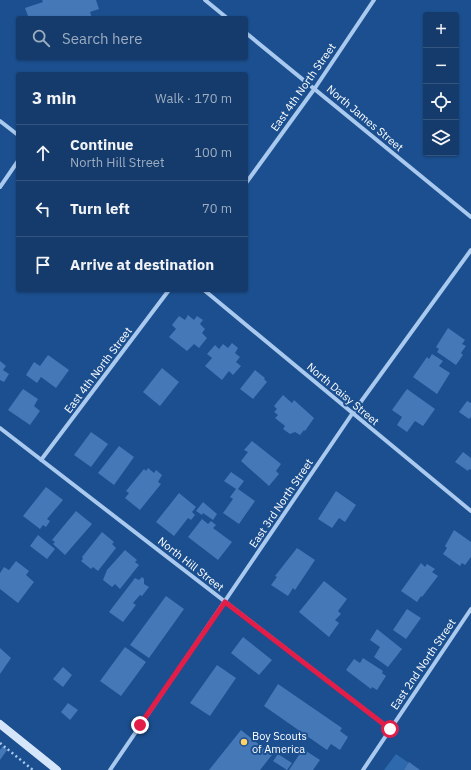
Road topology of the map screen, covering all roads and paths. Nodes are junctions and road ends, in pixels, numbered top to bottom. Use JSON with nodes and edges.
{"nodes":[{"id":1,"x":205,"y":0,"type":"edge"},
{"id":2,"x":374,"y":0,"type":"edge"},
{"id":3,"x":225,"y":16,"type":"edge"},
{"id":4,"x":248,"y":35,"type":"edge"},
{"id":5,"x":315,"y":88,"type":"junction"},
{"id":6,"x":0,"y":121,"type":"edge"},
{"id":7,"x":16,"y":133,"type":"edge"},
{"id":8,"x":16,"y":164,"type":"edge"},
{"id":9,"x":248,"y":181,"type":"edge"},
{"id":10,"x":0,"y":187,"type":"edge"},
{"id":11,"x":471,"y":217,"type":"edge"},
{"id":12,"x":471,"y":250,"type":"edge"},
{"id":13,"x":167,"y":292,"type":"edge"},
{"id":14,"x":206,"y":292,"type":"edge"},
{"id":15,"x":352,"y":414,"type":"junction"},
{"id":16,"x":0,"y":428,"type":"edge"},
{"id":17,"x":41,"y":460,"type":"junction"},
{"id":18,"x":471,"y":511,"type":"edge"},
{"id":19,"x":225,"y":602,"type":"junction"},
{"id":20,"x":471,"y":609,"type":"edge"},
{"id":21,"x":0,"y":724,"type":"edge"},
{"id":22,"x":390,"y":729,"type":"junction"},
{"id":23,"x":0,"y":743,"type":"edge"},
{"id":24,"x":33,"y":770,"type":"edge"},
{"id":25,"x":58,"y":770,"type":"edge"},
{"id":26,"x":110,"y":770,"type":"edge"},
{"id":27,"x":363,"y":770,"type":"edge"}],
"edges":[{"from":1,"to":3,"type":"street"},
{"from":2,"to":5,"type":"street","name":"East 4th North Street"},
{"from":4,"to":5,"type":"street","name":"North James Street"},
{"from":5,"to":9,"type":"street","name":"East 4th North Street"},
{"from":5,"to":11,"type":"street","name":"North James Street"},
{"from":6,"to":7,"type":"street"},
{"from":8,"to":10,"type":"street"},
{"from":12,"to":15,"type":"street","name":"East 3rd North Street"},
{"from":13,"to":17,"type":"street","name":"East 4th North Street"},
{"from":14,"to":15,"type":"street","name":"North Daisy Street"},
{"from":15,"to":18,"type":"street","name":"North Daisy Street"},
{"from":15,"to":19,"type":"street","name":"East 3rd North Street"},
{"from":16,"to":17,"type":"street","name":"North Hill Street"},
{"from":17,"to":19,"type":"street","name":"North Hill Street"},
{"from":19,"to":22,"type":"street","name":"North Hill Street"},
{"from":19,"to":26,"type":"street","name":"East 3rd North Street"},
{"from":20,"to":22,"type":"street","name":"East 2nd North Street"},
{"from":21,"to":25,"type":"main road"},
{"from":22,"to":27,"type":"street","name":"East 2nd North Street"},
{"from":23,"to":24,"type":"path"}]}
